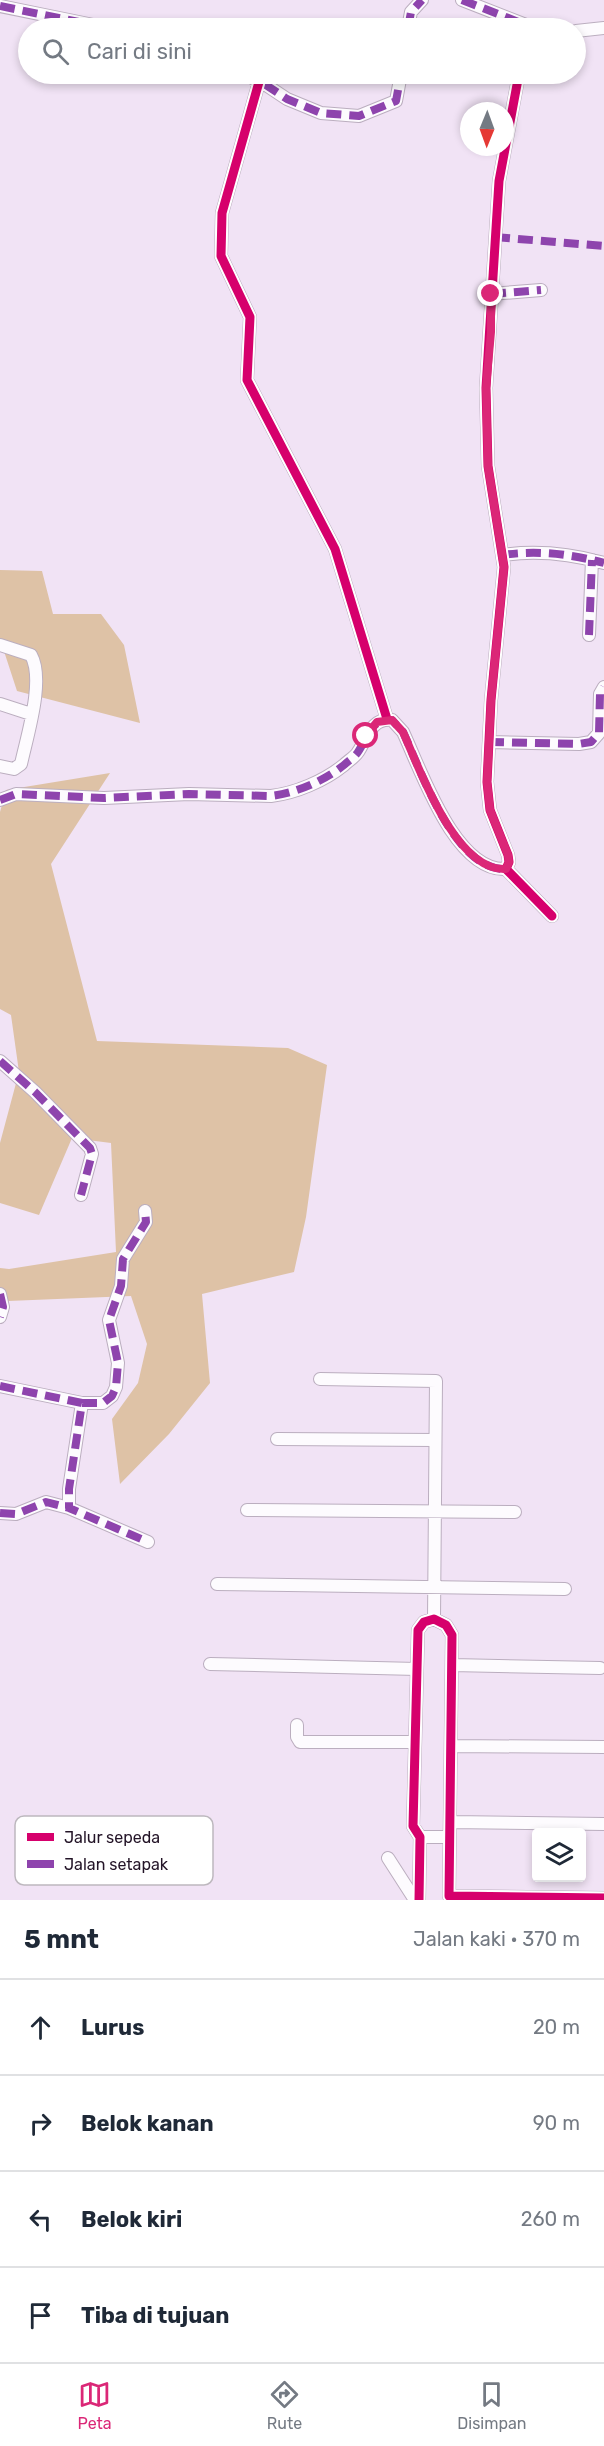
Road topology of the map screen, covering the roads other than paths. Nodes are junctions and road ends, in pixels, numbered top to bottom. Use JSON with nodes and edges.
{"nodes":[{"id":1,"x":422,"y":0,"type":"edge"},
{"id":2,"x":462,"y":0,"type":"edge"},
{"id":3,"x":0,"y":6,"type":"edge"},
{"id":4,"x":59,"y":18,"type":"edge"},
{"id":5,"x":410,"y":18,"type":"edge"},
{"id":6,"x":508,"y":18,"type":"edge"},
{"id":7,"x":604,"y":28,"type":"edge"},
{"id":8,"x":586,"y":30,"type":"edge"},
{"id":9,"x":258,"y":84,"type":"edge"},
{"id":10,"x":264,"y":84,"type":"edge"},
{"id":11,"x":399,"y":84,"type":"edge"},
{"id":12,"x":517,"y":84,"type":"edge"},
{"id":13,"x":541,"y":290,"type":"dead end"},
{"id":14,"x":491,"y":294,"type":"junction"},
{"id":15,"x":503,"y":555,"type":"junction"},
{"id":16,"x":598,"y":562,"type":"edge"},
{"id":17,"x":589,"y":635,"type":"dead end"},
{"id":18,"x":0,"y":645,"type":"edge"},
{"id":19,"x":604,"y":687,"type":"edge"},
{"id":20,"x":0,"y":704,"type":"edge"},
{"id":21,"x":31,"y":714,"type":"junction"},
{"id":22,"x":387,"y":719,"type":"junction"},
{"id":23,"x":489,"y":742,"type":"junction"},
{"id":24,"x":0,"y":766,"type":"edge"},
{"id":25,"x":0,"y":800,"type":"edge"},
{"id":26,"x":506,"y":869,"type":"junction"},
{"id":27,"x":552,"y":916,"type":"dead end"},
{"id":28,"x":0,"y":1062,"type":"edge"},
{"id":29,"x":81,"y":1195,"type":"dead end"},
{"id":30,"x":145,"y":1211,"type":"dead end"},
{"id":31,"x":0,"y":1294,"type":"edge"},
{"id":32,"x":0,"y":1317,"type":"edge"},
{"id":33,"x":320,"y":1379,"type":"dead end"},
{"id":34,"x":0,"y":1386,"type":"edge"},
{"id":35,"x":82,"y":1403,"type":"junction"},
{"id":36,"x":277,"y":1439,"type":"dead end"},
{"id":37,"x":435,"y":1440,"type":"junction"},
{"id":38,"x":69,"y":1508,"type":"junction"},
{"id":39,"x":247,"y":1510,"type":"dead end"},
{"id":40,"x":435,"y":1511,"type":"junction"},
{"id":41,"x":515,"y":1512,"type":"dead end"},
{"id":42,"x":0,"y":1513,"type":"edge"},
{"id":43,"x":148,"y":1542,"type":"dead end"},
{"id":44,"x":216,"y":1584,"type":"dead end"},
{"id":45,"x":434,"y":1587,"type":"junction"},
{"id":46,"x":565,"y":1589,"type":"dead end"},
{"id":47,"x":434,"y":1619,"type":"junction"},
{"id":48,"x":210,"y":1664,"type":"dead end"},
{"id":49,"x":452,"y":1665,"type":"junction"},
{"id":50,"x":600,"y":1668,"type":"dead end"},
{"id":51,"x":417,"y":1669,"type":"junction"},
{"id":52,"x":297,"y":1725,"type":"dead end"},
{"id":53,"x":416,"y":1742,"type":"junction"},
{"id":54,"x":451,"y":1746,"type":"junction"},
{"id":55,"x":604,"y":1747,"type":"edge"},
{"id":56,"x":450,"y":1822,"type":"junction"},
{"id":57,"x":604,"y":1824,"type":"edge"},
{"id":58,"x":420,"y":1837,"type":"junction"},
{"id":59,"x":450,"y":1837,"type":"junction"},
{"id":60,"x":388,"y":1858,"type":"dead end"},
{"id":61,"x":604,"y":1898,"type":"edge"},
{"id":62,"x":417,"y":1900,"type":"edge"}],
"edges":[{"from":1,"to":5,"type":"street"},
{"from":2,"to":6,"type":"street"},
{"from":3,"to":4,"type":"street"},
{"from":7,"to":8,"type":"street"},
{"from":9,"to":22,"type":"street"},
{"from":10,"to":11,"type":"street"},
{"from":12,"to":14,"type":"street"},
{"from":13,"to":14,"type":"street"},
{"from":14,"to":15,"type":"street"},
{"from":15,"to":16,"type":"street"},
{"from":15,"to":23,"type":"street"},
{"from":16,"to":17,"type":"street"},
{"from":18,"to":21,"type":"street"},
{"from":19,"to":23,"type":"street"},
{"from":20,"to":21,"type":"street"},
{"from":21,"to":24,"type":"street"},
{"from":22,"to":25,"type":"street"},
{"from":22,"to":26,"type":"street"},
{"from":23,"to":26,"type":"street"},
{"from":26,"to":27,"type":"street"},
{"from":28,"to":29,"type":"street"},
{"from":30,"to":35,"type":"street"},
{"from":31,"to":32,"type":"street"},
{"from":33,"to":37,"type":"street"},
{"from":34,"to":35,"type":"street"},
{"from":35,"to":38,"type":"street"},
{"from":36,"to":37,"type":"street"},
{"from":37,"to":40,"type":"street"},
{"from":38,"to":42,"type":"street"},
{"from":38,"to":43,"type":"street"},
{"from":39,"to":40,"type":"street"},
{"from":40,"to":41,"type":"street"},
{"from":40,"to":45,"type":"street"},
{"from":44,"to":45,"type":"street"},
{"from":45,"to":46,"type":"street"},
{"from":45,"to":47,"type":"street"},
{"from":47,"to":49,"type":"street"},
{"from":47,"to":51,"type":"street"},
{"from":48,"to":51,"type":"street"},
{"from":49,"to":50,"type":"street"},
{"from":49,"to":54,"type":"street"},
{"from":51,"to":53,"type":"street"},
{"from":52,"to":53,"type":"street"},
{"from":53,"to":58,"type":"street"},
{"from":54,"to":55,"type":"street"},
{"from":54,"to":56,"type":"street"},
{"from":56,"to":57,"type":"street"},
{"from":56,"to":59,"type":"street"},
{"from":58,"to":59,"type":"street"},
{"from":58,"to":62,"type":"street"},
{"from":59,"to":61,"type":"street"},
{"from":60,"to":62,"type":"street"}]}
